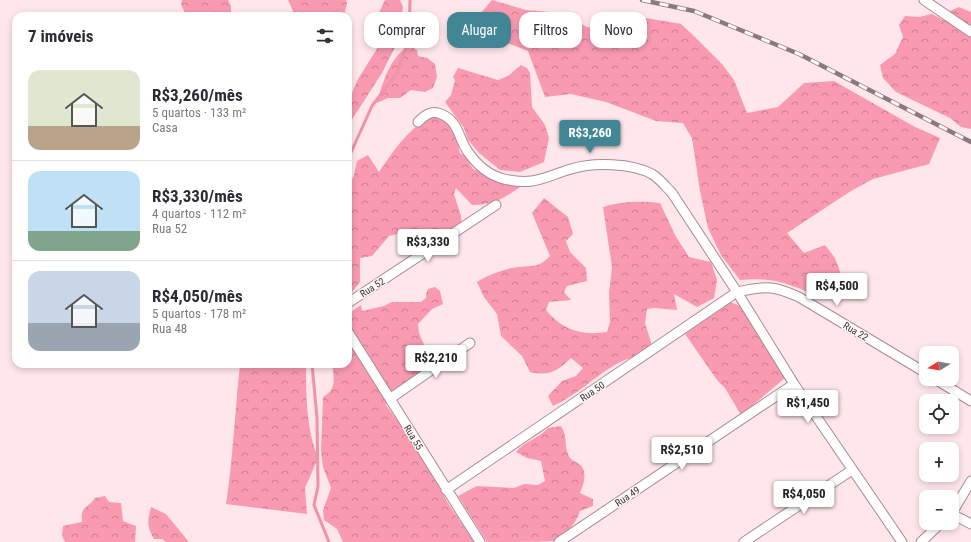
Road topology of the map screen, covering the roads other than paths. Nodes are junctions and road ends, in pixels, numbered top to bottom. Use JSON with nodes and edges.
{"nodes":[{"id":1,"x":924,"y":0,"type":"edge"},
{"id":2,"x":971,"y":32,"type":"edge"},
{"id":3,"x":418,"y":122,"type":"dead end"},
{"id":4,"x":496,"y":205,"type":"dead end"},
{"id":5,"x":737,"y":292,"type":"junction"},
{"id":6,"x":352,"y":300,"type":"edge"},
{"id":7,"x":352,"y":338,"type":"edge"},
{"id":8,"x":470,"y":343,"type":"dead end"},
{"id":9,"x":919,"y":369,"type":"edge"},
{"id":10,"x":794,"y":384,"type":"junction"},
{"id":11,"x":946,"y":386,"type":"edge"},
{"id":12,"x":391,"y":398,"type":"junction"},
{"id":13,"x":971,"y":401,"type":"edge"},
{"id":14,"x":852,"y":470,"type":"junction"},
{"id":15,"x":971,"y":481,"type":"edge"},
{"id":16,"x":446,"y":490,"type":"junction"},
{"id":17,"x":959,"y":501,"type":"edge"},
{"id":18,"x":959,"y":517,"type":"edge"},
{"id":19,"x":971,"y":524,"type":"edge"},
{"id":20,"x":934,"y":530,"type":"edge"},
{"id":21,"x":480,"y":542,"type":"edge"},
{"id":22,"x":559,"y":542,"type":"edge"},
{"id":23,"x":744,"y":542,"type":"edge"},
{"id":24,"x":902,"y":542,"type":"edge"},
{"id":25,"x":921,"y":542,"type":"edge"}],
"edges":[{"from":1,"to":2,"type":"street"},
{"from":3,"to":5,"type":"street"},
{"from":4,"to":6,"type":"street","name":"Rua 52"},
{"from":5,"to":9,"type":"street","name":"Rua 22"},
{"from":5,"to":10,"type":"street"},
{"from":5,"to":16,"type":"street","name":"Rua 50"},
{"from":7,"to":12,"type":"street","name":"Rua 55"},
{"from":8,"to":12,"type":"street"},
{"from":10,"to":14,"type":"street"},
{"from":10,"to":22,"type":"street","name":"Rua 49"},
{"from":11,"to":13,"type":"street"},
{"from":12,"to":16,"type":"street","name":"Rua 55"},
{"from":14,"to":23,"type":"street"},
{"from":14,"to":24,"type":"street"},
{"from":15,"to":17,"type":"street"},
{"from":16,"to":21,"type":"street","name":"Rua 55"},
{"from":18,"to":19,"type":"street"},
{"from":20,"to":25,"type":"street"}]}
